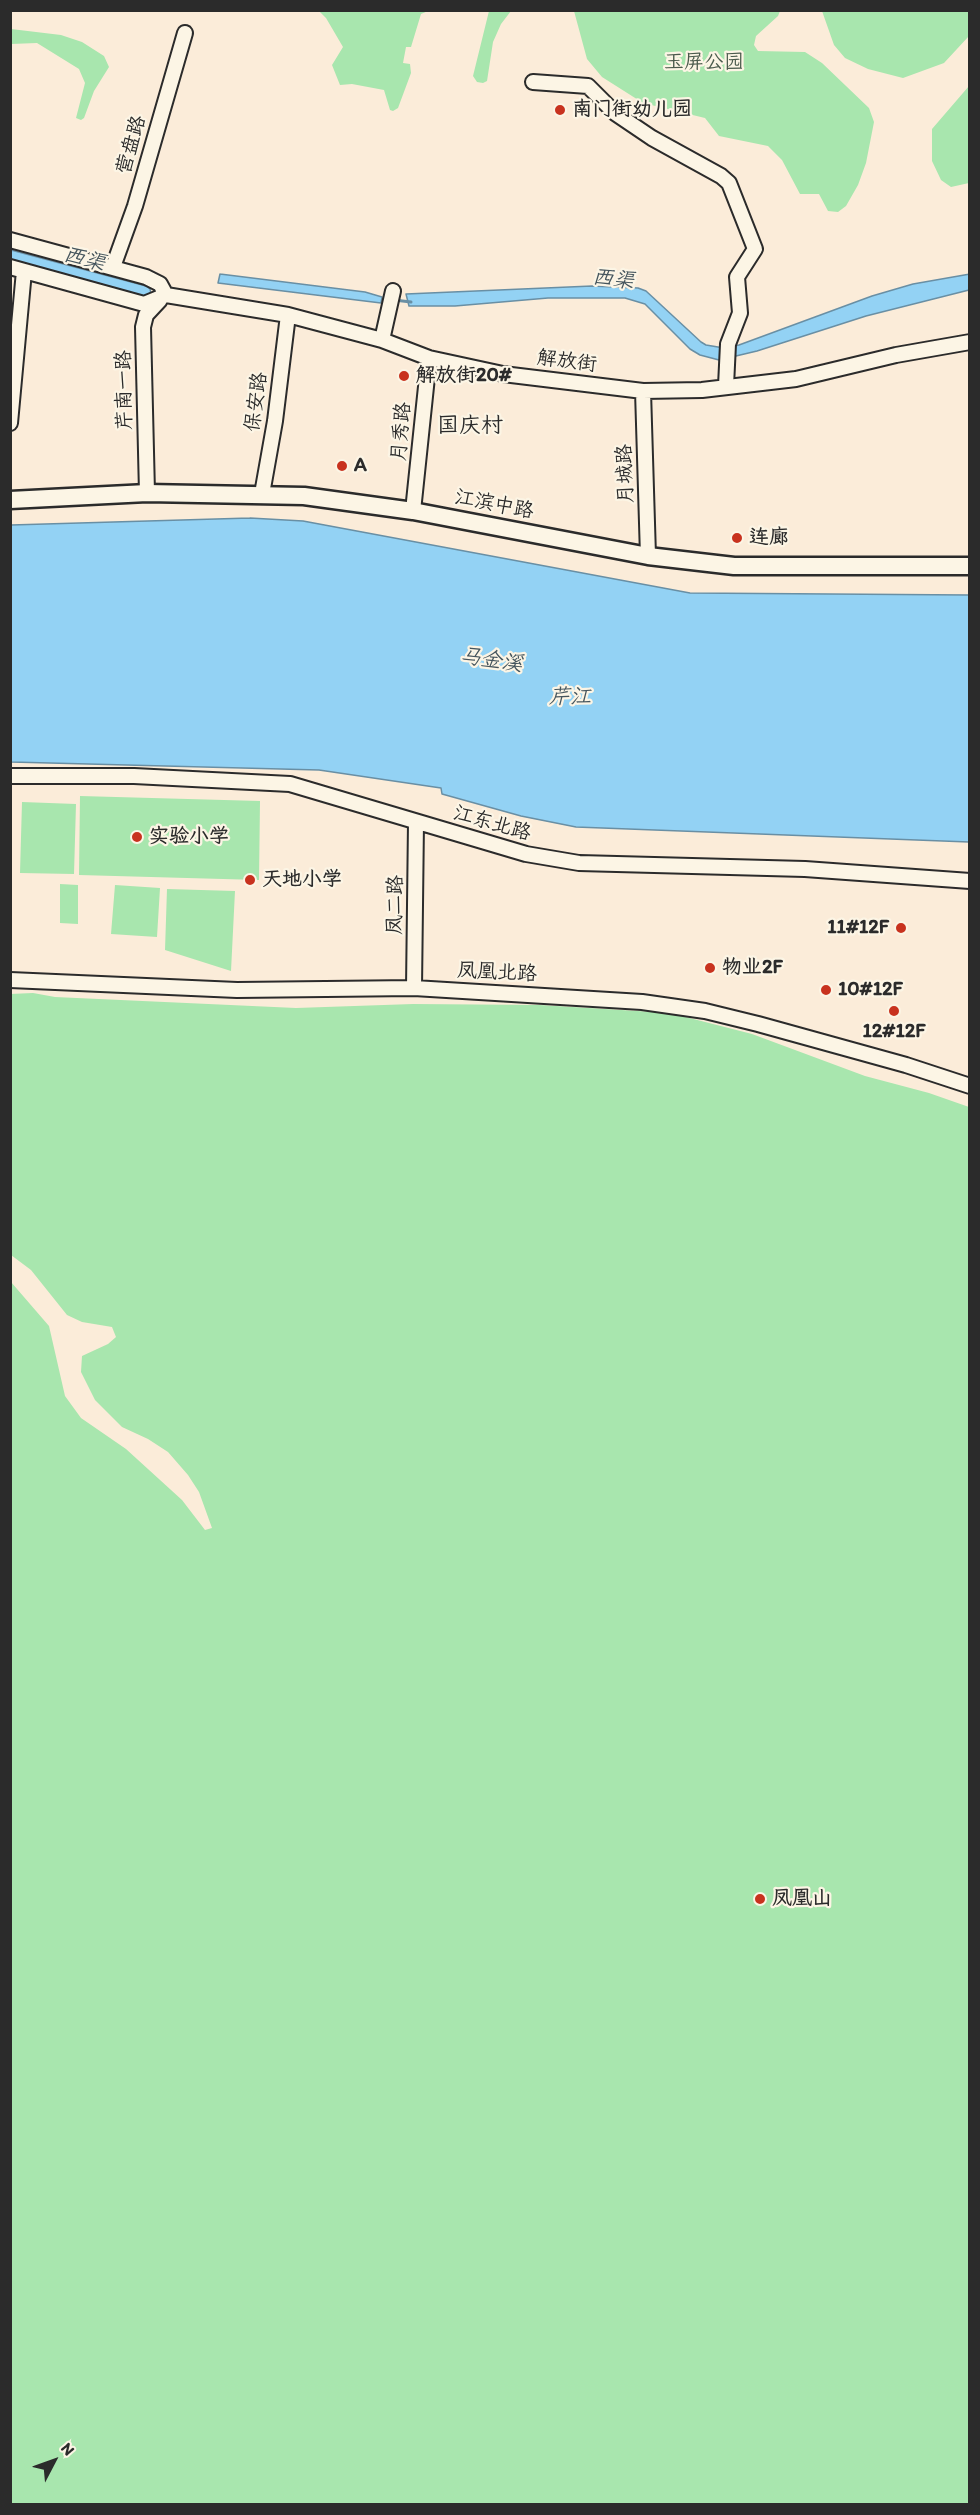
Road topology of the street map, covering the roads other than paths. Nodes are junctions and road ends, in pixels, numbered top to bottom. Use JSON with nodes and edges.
{"nodes":[{"id":1,"x":185,"y":33,"type":"dead end"},
{"id":2,"x":533,"y":82,"type":"dead end"},
{"id":3,"x":10,"y":240,"type":"edge"},
{"id":4,"x":113,"y":267,"type":"junction"},
{"id":5,"x":17,"y":269,"type":"edge"},
{"id":6,"x":393,"y":291,"type":"dead end"},
{"id":7,"x":166,"y":295,"type":"junction"},
{"id":8,"x":288,"y":315,"type":"junction"},
{"id":9,"x":382,"y":340,"type":"junction"},
{"id":10,"x":969,"y":342,"type":"edge"},
{"id":11,"x":429,"y":358,"type":"junction"},
{"id":12,"x":726,"y":386,"type":"junction"},
{"id":13,"x":643,"y":391,"type":"junction"},
{"id":14,"x":11,"y":406,"type":"edge"},
{"id":15,"x":10,"y":423,"type":"edge"},
{"id":16,"x":147,"y":493,"type":"junction"},
{"id":17,"x":262,"y":494,"type":"junction"},
{"id":18,"x":10,"y":500,"type":"edge"},
{"id":19,"x":413,"y":511,"type":"junction"},
{"id":20,"x":648,"y":556,"type":"junction"},
{"id":21,"x":969,"y":566,"type":"edge"},
{"id":22,"x":10,"y":776,"type":"edge"},
{"id":23,"x":416,"y":822,"type":"junction"},
{"id":24,"x":969,"y":881,"type":"edge"},
{"id":25,"x":10,"y":980,"type":"edge"},
{"id":26,"x":414,"y":988,"type":"junction"},
{"id":27,"x":969,"y":1086,"type":"edge"}],
"edges":[{"from":1,"to":4,"type":"street","name":"营盘路"},
{"from":2,"to":12,"type":"street"},
{"from":3,"to":4,"type":"street","name":"解放街"},
{"from":4,"to":7,"type":"street","name":"解放街"},
{"from":5,"to":7,"type":"street","name":"解放街"},
{"from":5,"to":14,"type":"street"},
{"from":6,"to":9,"type":"street"},
{"from":7,"to":8,"type":"street","name":"解放街"},
{"from":7,"to":16,"type":"street","name":"芹南一路"},
{"from":8,"to":9,"type":"street","name":"解放街"},
{"from":8,"to":17,"type":"street","name":"保安路"},
{"from":9,"to":11,"type":"street","name":"解放街"},
{"from":10,"to":12,"type":"street","name":"解放街"},
{"from":11,"to":13,"type":"street","name":"解放街"},
{"from":11,"to":19,"type":"street","name":"月秀路"},
{"from":12,"to":13,"type":"street","name":"解放街"},
{"from":13,"to":20,"type":"street","name":"月城路"},
{"from":14,"to":15,"type":"street"},
{"from":16,"to":17,"type":"main road","name":"江滨中路"},
{"from":16,"to":18,"type":"main road","name":"江滨中路"},
{"from":17,"to":19,"type":"main road","name":"江滨中路"},
{"from":19,"to":20,"type":"main road","name":"江滨中路"},
{"from":20,"to":21,"type":"main road","name":"江滨中路"},
{"from":22,"to":23,"type":"street","name":"江东北路"},
{"from":23,"to":24,"type":"street","name":"江东北路"},
{"from":23,"to":26,"type":"street","name":"凤二路"},
{"from":25,"to":26,"type":"street","name":"凤凰北路"},
{"from":26,"to":27,"type":"street","name":"凤凰北路"}]}
